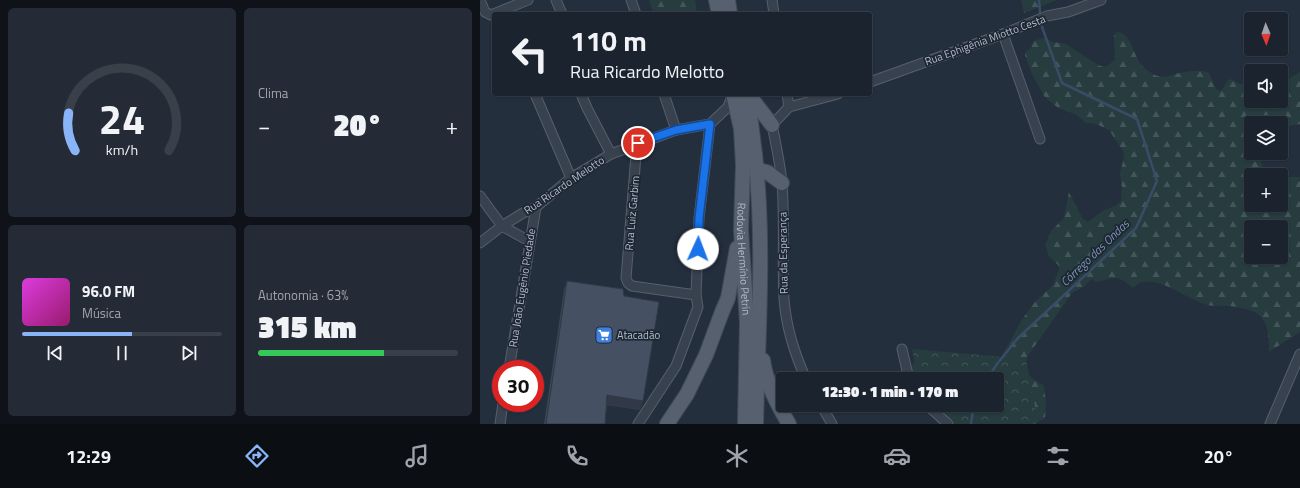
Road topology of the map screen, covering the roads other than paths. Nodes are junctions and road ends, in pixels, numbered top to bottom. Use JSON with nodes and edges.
{"nodes":[{"id":1,"x":480,"y":0,"type":"edge"},
{"id":2,"x":528,"y":0,"type":"edge"},
{"id":3,"x":556,"y":0,"type":"edge"},
{"id":4,"x":632,"y":0,"type":"edge"},
{"id":5,"x":716,"y":0,"type":"edge"},
{"id":6,"x":728,"y":0,"type":"edge"},
{"id":7,"x":772,"y":0,"type":"edge"},
{"id":8,"x":1101,"y":0,"type":"edge"},
{"id":9,"x":510,"y":11,"type":"edge"},
{"id":10,"x":561,"y":12,"type":"edge"},
{"id":11,"x":635,"y":12,"type":"edge"},
{"id":12,"x":719,"y":12,"type":"edge"},
{"id":13,"x":730,"y":12,"type":"edge"},
{"id":14,"x":774,"y":12,"type":"edge"},
{"id":15,"x":492,"y":15,"type":"edge"},
{"id":16,"x":1003,"y":34,"type":"junction"},
{"id":17,"x":872,"y":81,"type":"edge"},
{"id":18,"x":537,"y":96,"type":"edge"},
{"id":19,"x":582,"y":96,"type":"edge"},
{"id":20,"x":665,"y":96,"type":"edge"},
{"id":21,"x":738,"y":96,"type":"edge"},
{"id":22,"x":740,"y":96,"type":"edge"},
{"id":23,"x":742,"y":96,"type":"edge"},
{"id":24,"x":742,"y":96,"type":"edge"},
{"id":25,"x":787,"y":96,"type":"edge"},
{"id":26,"x":830,"y":96,"type":"edge"},
{"id":27,"x":789,"y":107,"type":"junction"},
{"id":28,"x":710,"y":124,"type":"junction"},
{"id":29,"x":772,"y":125,"type":"junction"},
{"id":30,"x":676,"y":130,"type":"junction"},
{"id":31,"x":1040,"y":139,"type":"dead end"},
{"id":32,"x":638,"y":143,"type":"junction"},
{"id":33,"x":611,"y":154,"type":"junction"},
{"id":34,"x":757,"y":170,"type":"junction"},
{"id":35,"x":571,"y":178,"type":"junction"},
{"id":36,"x":782,"y":183,"type":"junction"},
{"id":37,"x":480,"y":196,"type":"edge"},
{"id":38,"x":536,"y":207,"type":"junction"},
{"id":39,"x":502,"y":226,"type":"junction"},
{"id":40,"x":741,"y":230,"type":"junction"},
{"id":41,"x":529,"y":241,"type":"junction"},
{"id":42,"x":480,"y":243,"type":"edge"},
{"id":43,"x":696,"y":295,"type":"junction"},
{"id":44,"x":759,"y":300,"type":"junction"},
{"id":45,"x":902,"y":349,"type":"dead end"},
{"id":46,"x":1300,"y":354,"type":"edge"},
{"id":47,"x":509,"y":360,"type":"edge"},
{"id":48,"x":803,"y":372,"type":"edge"},
{"id":49,"x":907,"y":372,"type":"edge"},
{"id":50,"x":502,"y":412,"type":"edge"},
{"id":51,"x":825,"y":412,"type":"edge"},
{"id":52,"x":935,"y":412,"type":"edge"},
{"id":53,"x":500,"y":424,"type":"edge"},
{"id":54,"x":638,"y":424,"type":"edge"},
{"id":55,"x":667,"y":424,"type":"edge"},
{"id":56,"x":745,"y":424,"type":"edge"},
{"id":57,"x":756,"y":424,"type":"edge"},
{"id":58,"x":789,"y":424,"type":"edge"},
{"id":59,"x":832,"y":424,"type":"edge"},
{"id":60,"x":948,"y":424,"type":"edge"},
{"id":61,"x":1270,"y":424,"type":"edge"}],
"edges":[{"from":1,"to":15,"type":"street"},
{"from":2,"to":9,"type":"street"},
{"from":3,"to":10,"type":"street"},
{"from":4,"to":11,"type":"street"},
{"from":5,"to":12,"type":"main road"},
{"from":6,"to":13,"type":"main road"},
{"from":7,"to":14,"type":"street"},
{"from":8,"to":16,"type":"street","name":"Rua Ephigênia Miotto Cesta"},
{"from":16,"to":17,"type":"street","name":"Rua Ephigênia Miotto Cesta"},
{"from":16,"to":31,"type":"street"},
{"from":18,"to":35,"type":"street"},
{"from":19,"to":33,"type":"street"},
{"from":20,"to":30,"type":"street"},
{"from":21,"to":28,"type":"street"},
{"from":22,"to":40,"type":"main road","name":"Rodovia Hermínio Petrin"},
{"from":23,"to":29,"type":"main road"},
{"from":24,"to":34,"type":"main road","name":"Rodovia Hermínio Petrin"},
{"from":25,"to":27,"type":"street"},
{"from":26,"to":27,"type":"street"},
{"from":27,"to":29,"type":"street"},
{"from":28,"to":30,"type":"street","name":"Rua Ricardo Melotto"},
{"from":28,"to":43,"type":"street"},
{"from":29,"to":36,"type":"street","name":"Rua da Esperança"},
{"from":30,"to":32,"type":"street","name":"Rua Ricardo Melotto"},
{"from":32,"to":33,"type":"street","name":"Rua Ricardo Melotto"},
{"from":32,"to":43,"type":"street","name":"Rua Luiz Garbim"},
{"from":33,"to":35,"type":"street","name":"Rua Ricardo Melotto"},
{"from":34,"to":36,"type":"main road"},
{"from":34,"to":44,"type":"main road","name":"Rodovia Hermínio Petrin"},
{"from":35,"to":38,"type":"street","name":"Rua Ricardo Melotto"},
{"from":36,"to":48,"type":"street","name":"Rua da Esperança"},
{"from":37,"to":39,"type":"street"},
{"from":38,"to":39,"type":"street","name":"Rua Ricardo Melotto"},
{"from":38,"to":41,"type":"street","name":"Rua João Eugênio Piedade"},
{"from":39,"to":41,"type":"street"},
{"from":39,"to":42,"type":"street","name":"Rua Ricardo Melotto"},
{"from":40,"to":55,"type":"main road"},
{"from":40,"to":56,"type":"main road","name":"Rodovia Hermínio Petrin"},
{"from":41,"to":47,"type":"street","name":"Rua João Eugênio Piedade"},
{"from":43,"to":54,"type":"street"},
{"from":44,"to":57,"type":"main road","name":"Rodovia Hermínio Petrin"},
{"from":44,"to":58,"type":"main road"},
{"from":45,"to":49,"type":"street"},
{"from":46,"to":61,"type":"street"},
{"from":50,"to":53,"type":"street"},
{"from":51,"to":59,"type":"street"},
{"from":52,"to":60,"type":"street"}]}
